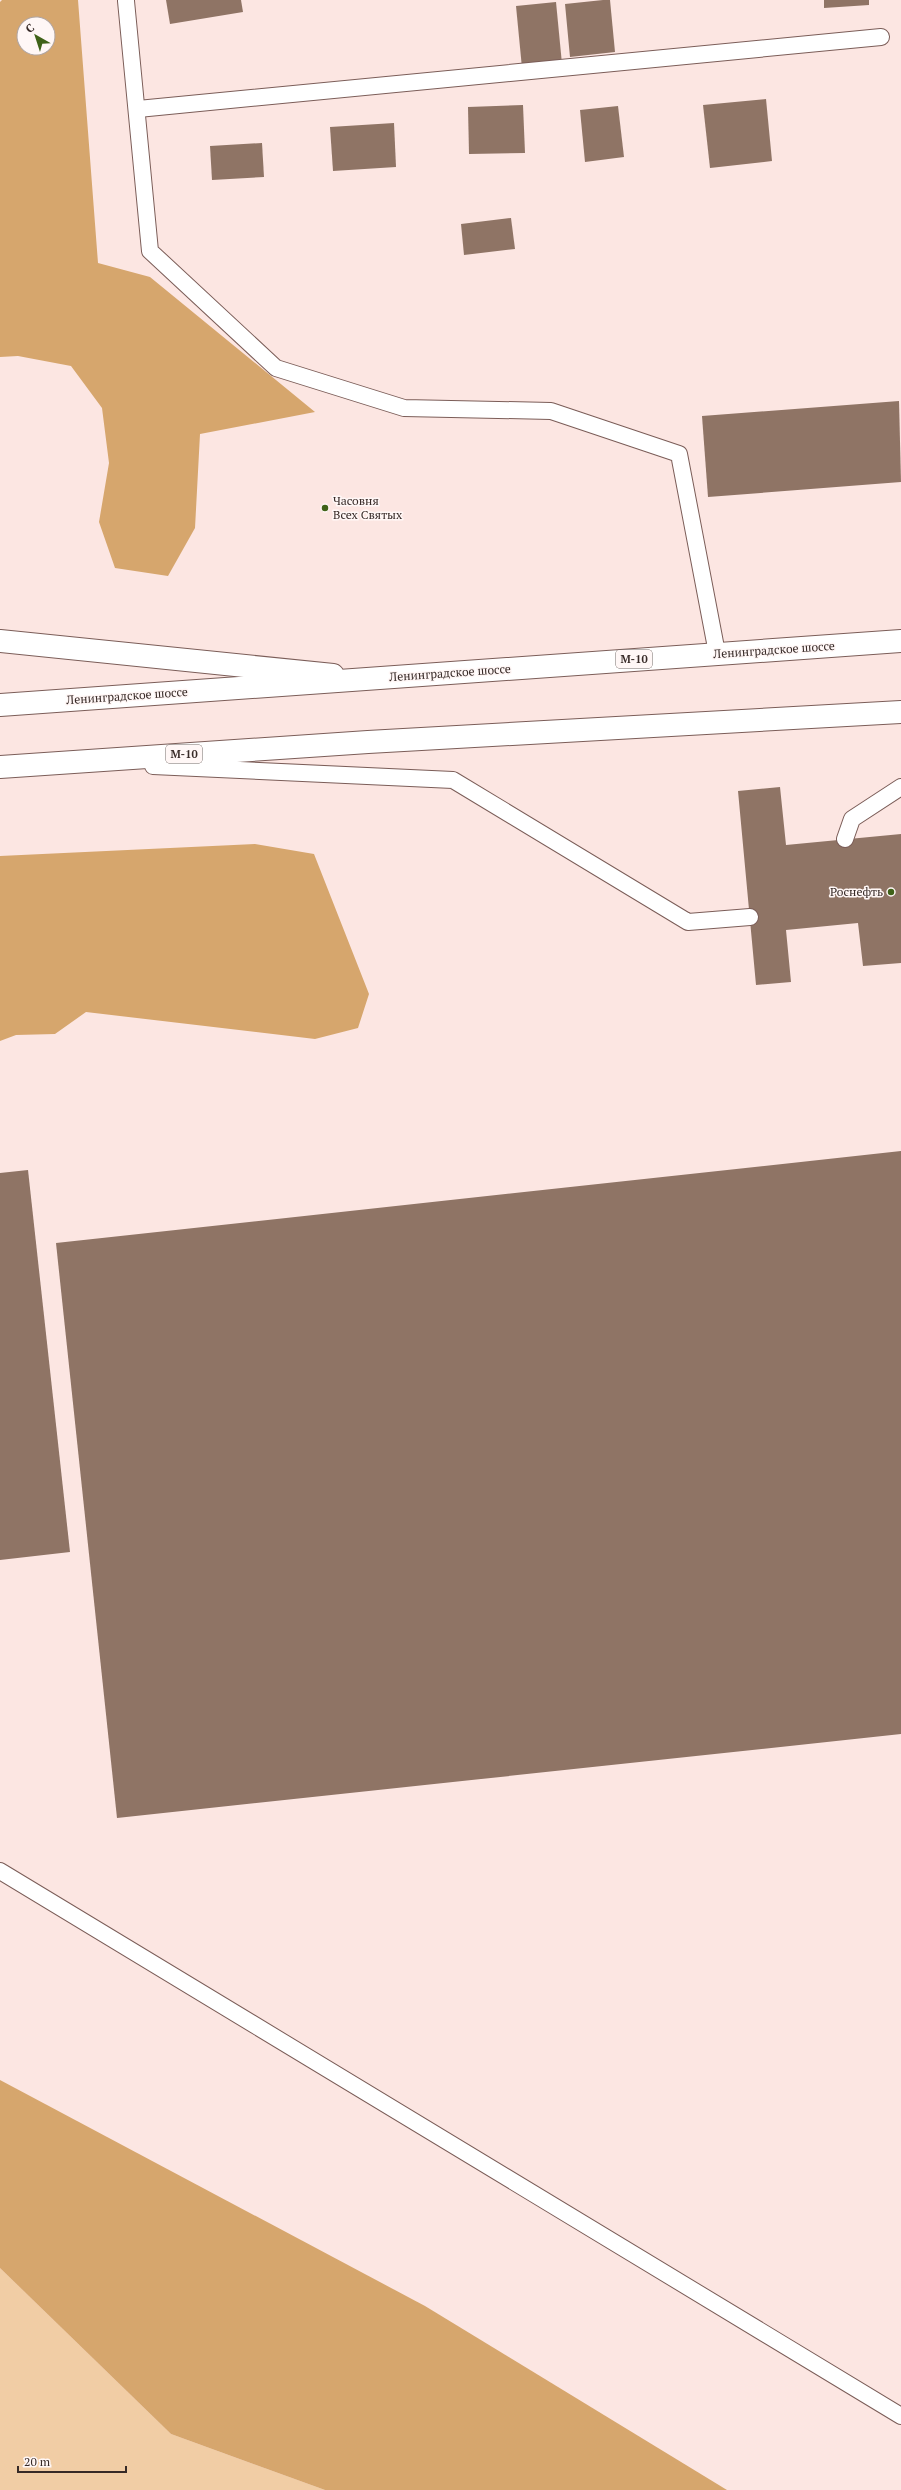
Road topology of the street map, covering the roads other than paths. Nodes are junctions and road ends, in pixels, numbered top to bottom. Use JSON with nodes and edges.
{"nodes":[{"id":1,"x":126,"y":1,"type":"edge"},
{"id":2,"x":882,"y":37,"type":"dead end"},
{"id":3,"x":138,"y":109,"type":"junction"},
{"id":4,"x":0,"y":641,"type":"edge"},
{"id":5,"x":901,"y":641,"type":"edge"},
{"id":6,"x":717,"y":653,"type":"junction"},
{"id":7,"x":367,"y":679,"type":"junction"},
{"id":8,"x":0,"y":705,"type":"edge"},
{"id":9,"x":901,"y":712,"type":"edge"},
{"id":10,"x":49,"y":764,"type":"junction"},
{"id":11,"x":0,"y":767,"type":"edge"},
{"id":12,"x":901,"y":786,"type":"edge"},
{"id":13,"x":845,"y":839,"type":"dead end"},
{"id":14,"x":750,"y":917,"type":"dead end"},
{"id":15,"x":0,"y":1871,"type":"edge"},
{"id":16,"x":901,"y":2416,"type":"edge"}],
"edges":[{"from":1,"to":3,"type":"lane"},
{"from":2,"to":3,"type":"lane"},
{"from":3,"to":6,"type":"lane"},
{"from":4,"to":7,"type":"main road"},
{"from":5,"to":6,"type":"main road","name":"Ленинградское шоссе","number":"М-10"},
{"from":6,"to":7,"type":"main road","name":"Ленинградское шоссе","number":"М-10"},
{"from":7,"to":8,"type":"main road","name":"Ленинградское шоссе","number":"М-10"},
{"from":9,"to":10,"type":"main road","number":"М-10"},
{"from":10,"to":11,"type":"main road","number":"М-10"},
{"from":10,"to":14,"type":"lane"},
{"from":12,"to":13,"type":"lane"},
{"from":15,"to":16,"type":"lane"}]}
